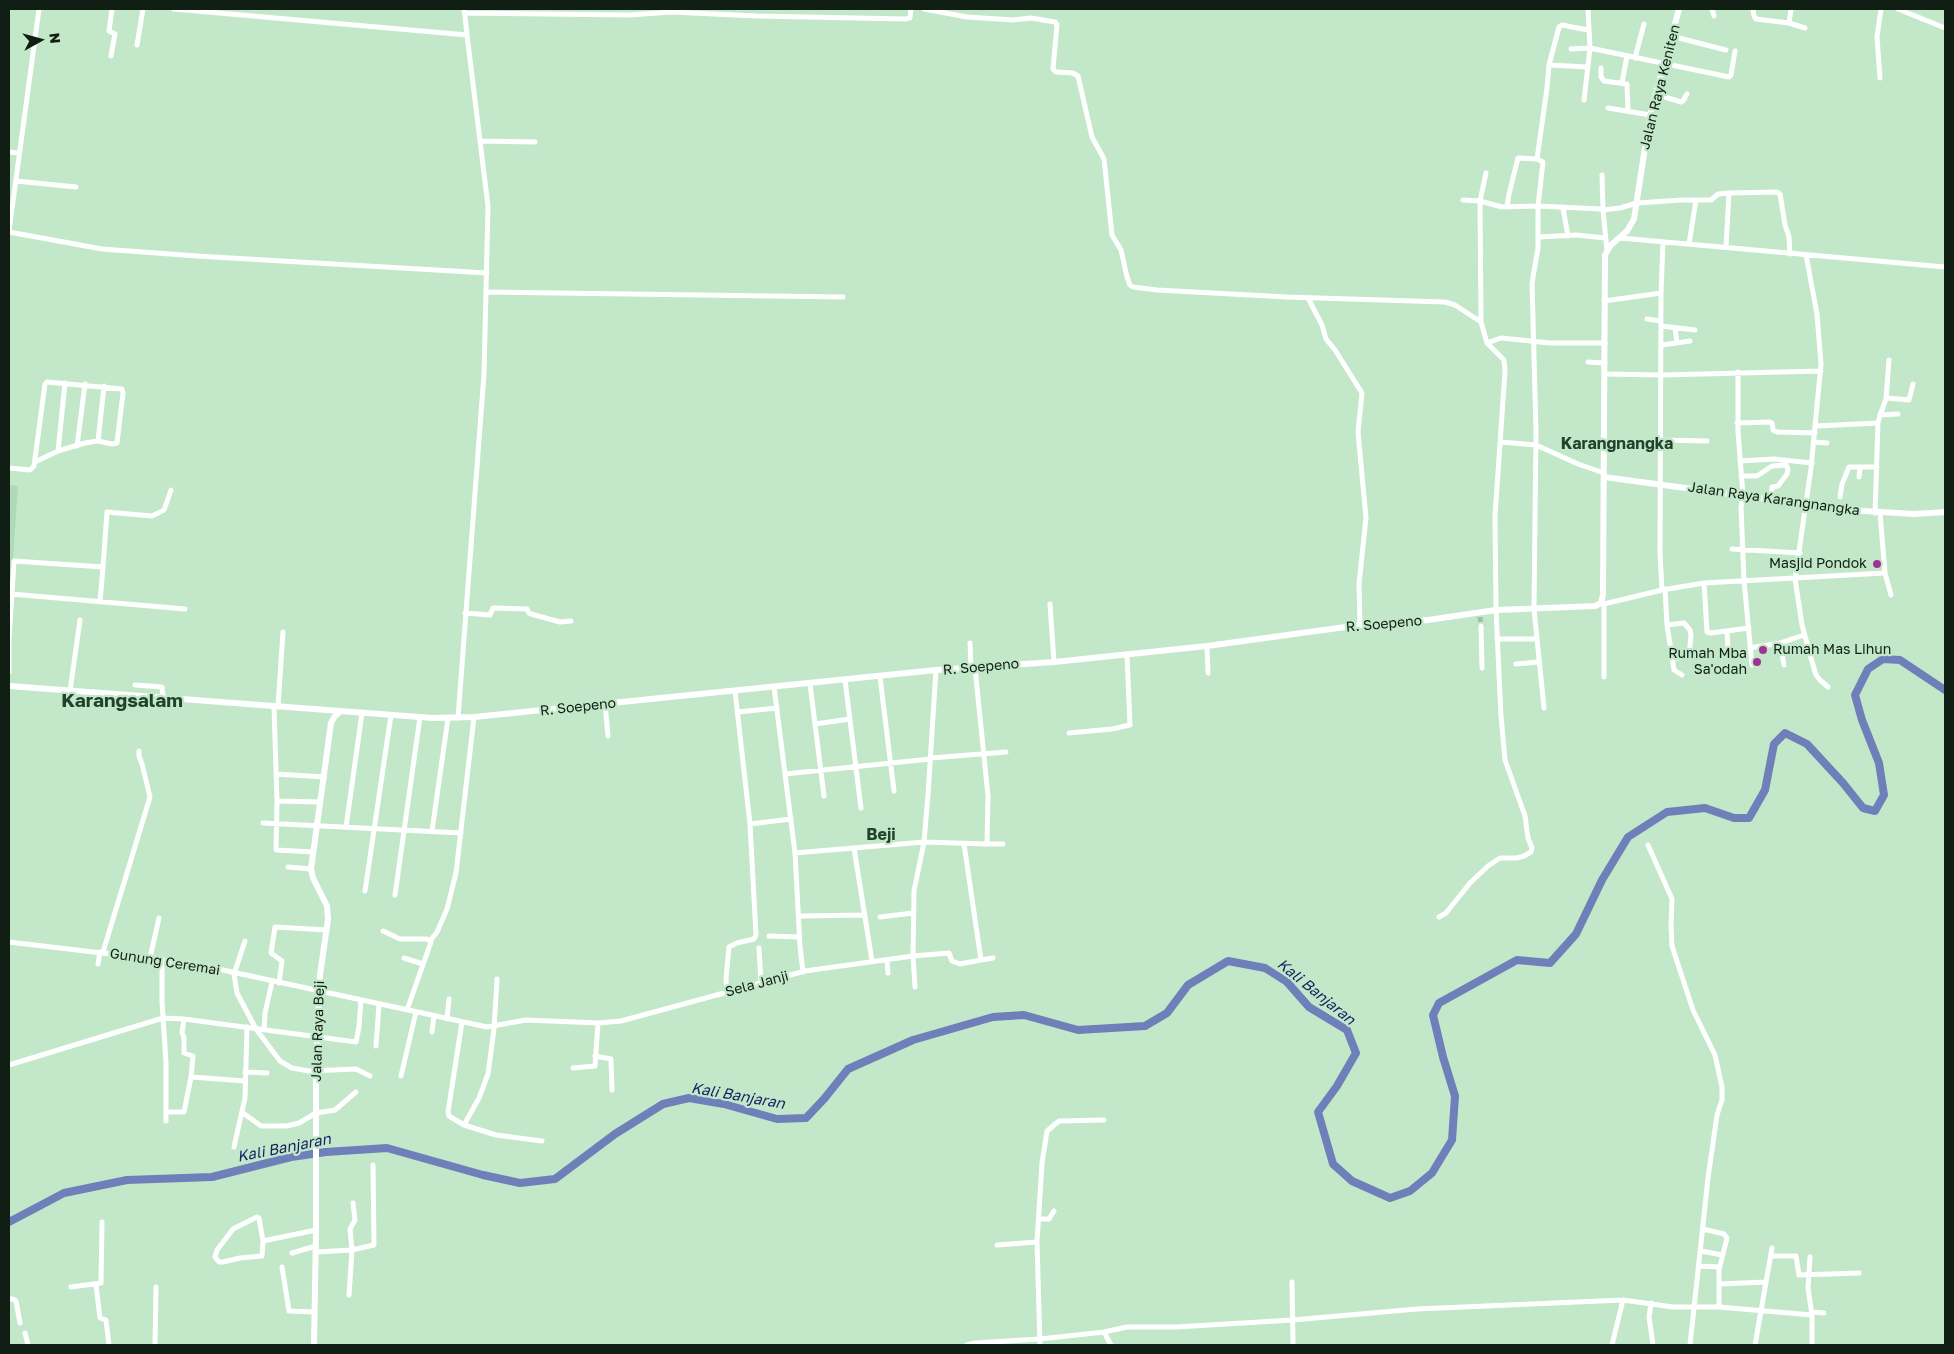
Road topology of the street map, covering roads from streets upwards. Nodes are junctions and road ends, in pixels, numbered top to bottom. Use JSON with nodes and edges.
{"nodes":[{"id":1,"x":40,"y":9,"type":"edge"},
{"id":2,"x":112,"y":9,"type":"edge"},
{"id":3,"x":143,"y":9,"type":"edge"},
{"id":4,"x":174,"y":9,"type":"edge"},
{"id":5,"x":912,"y":9,"type":"edge"},
{"id":6,"x":924,"y":9,"type":"edge"},
{"id":7,"x":1588,"y":9,"type":"edge"},
{"id":8,"x":1679,"y":9,"type":"edge"},
{"id":9,"x":1712,"y":9,"type":"edge"},
{"id":10,"x":1753,"y":9,"type":"edge"},
{"id":11,"x":1790,"y":9,"type":"edge"},
{"id":12,"x":1882,"y":9,"type":"edge"},
{"id":13,"x":1898,"y":9,"type":"edge"},
{"id":14,"x":464,"y":11,"type":"edge"},
{"id":15,"x":1714,"y":16,"type":"dead end"},
{"id":16,"x":1789,"y":23,"type":"junction"},
{"id":17,"x":1644,"y":24,"type":"dead end"},
{"id":18,"x":1805,"y":28,"type":"dead end"},
{"id":19,"x":1945,"y":28,"type":"edge"},
{"id":20,"x":1588,"y":30,"type":"junction"},
{"id":21,"x":467,"y":34,"type":"junction"},
{"id":22,"x":1671,"y":36,"type":"junction"},
{"id":23,"x":137,"y":45,"type":"dead end"},
{"id":24,"x":1590,"y":48,"type":"junction"},
{"id":25,"x":1571,"y":49,"type":"dead end"},
{"id":26,"x":1726,"y":50,"type":"dead end"},
{"id":27,"x":1735,"y":52,"type":"dead end"},
{"id":28,"x":111,"y":56,"type":"dead end"},
{"id":29,"x":1627,"y":56,"type":"junction"},
{"id":30,"x":1634,"y":58,"type":"junction"},
{"id":31,"x":1549,"y":65,"type":"junction"},
{"id":32,"x":1663,"y":65,"type":"junction"},
{"id":33,"x":1588,"y":67,"type":"junction"},
{"id":34,"x":1601,"y":68,"type":"dead end"},
{"id":35,"x":1880,"y":78,"type":"dead end"},
{"id":36,"x":1622,"y":83,"type":"junction"},
{"id":37,"x":1655,"y":94,"type":"junction"},
{"id":38,"x":1687,"y":94,"type":"dead end"},
{"id":39,"x":1584,"y":100,"type":"dead end"},
{"id":40,"x":1608,"y":108,"type":"dead end"},
{"id":41,"x":1628,"y":110,"type":"junction"},
{"id":42,"x":1650,"y":115,"type":"junction"},
{"id":43,"x":480,"y":142,"type":"junction"},
{"id":44,"x":535,"y":142,"type":"dead end"},
{"id":45,"x":9,"y":152,"type":"edge"},
{"id":46,"x":19,"y":153,"type":"junction"},
{"id":47,"x":1537,"y":159,"type":"junction"},
{"id":48,"x":1486,"y":173,"type":"dead end"},
{"id":49,"x":1602,"y":175,"type":"dead end"},
{"id":50,"x":16,"y":181,"type":"junction"},
{"id":51,"x":9,"y":182,"type":"edge"},
{"id":52,"x":76,"y":187,"type":"dead end"},
{"id":53,"x":1729,"y":193,"type":"junction"},
{"id":54,"x":1463,"y":200,"type":"dead end"},
{"id":55,"x":1696,"y":200,"type":"junction"},
{"id":56,"x":1480,"y":201,"type":"junction"},
{"id":57,"x":1637,"y":203,"type":"junction"},
{"id":58,"x":1538,"y":206,"type":"junction"},
{"id":59,"x":1507,"y":207,"type":"junction"},
{"id":60,"x":1563,"y":208,"type":"junction"},
{"id":61,"x":1602,"y":210,"type":"junction"},
{"id":62,"x":1632,"y":224,"type":"junction"},
{"id":63,"x":9,"y":232,"type":"edge"},
{"id":64,"x":1568,"y":236,"type":"junction"},
{"id":65,"x":1539,"y":237,"type":"junction"},
{"id":66,"x":1605,"y":238,"type":"junction"},
{"id":67,"x":1620,"y":238,"type":"junction"},
{"id":68,"x":1632,"y":238,"type":"junction"},
{"id":69,"x":1663,"y":242,"type":"junction"},
{"id":70,"x":1688,"y":244,"type":"junction"},
{"id":71,"x":1726,"y":247,"type":"junction"},
{"id":72,"x":1607,"y":251,"type":"junction"},
{"id":73,"x":1790,"y":254,"type":"junction"},
{"id":74,"x":1806,"y":255,"type":"junction"},
{"id":75,"x":1945,"y":267,"type":"edge"},
{"id":76,"x":487,"y":273,"type":"junction"},
{"id":77,"x":486,"y":292,"type":"junction"},
{"id":78,"x":1661,"y":294,"type":"junction"},
{"id":79,"x":842,"y":297,"type":"dead end"},
{"id":80,"x":1308,"y":298,"type":"junction"},
{"id":81,"x":1604,"y":301,"type":"junction"},
{"id":82,"x":1647,"y":319,"type":"dead end"},
{"id":83,"x":1481,"y":322,"type":"junction"},
{"id":84,"x":1661,"y":323,"type":"junction"},
{"id":85,"x":1676,"y":328,"type":"junction"},
{"id":86,"x":1695,"y":330,"type":"dead end"},
{"id":87,"x":1534,"y":342,"type":"junction"},
{"id":88,"x":1690,"y":342,"type":"dead end"},
{"id":89,"x":1488,"y":343,"type":"junction"},
{"id":90,"x":1605,"y":343,"type":"junction"},
{"id":91,"x":1677,"y":343,"type":"junction"},
{"id":92,"x":1662,"y":345,"type":"junction"},
{"id":93,"x":1889,"y":360,"type":"dead end"},
{"id":94,"x":1588,"y":362,"type":"dead end"},
{"id":95,"x":1605,"y":363,"type":"junction"},
{"id":96,"x":1821,"y":371,"type":"junction"},
{"id":97,"x":1738,"y":372,"type":"junction"},
{"id":98,"x":1605,"y":374,"type":"junction"},
{"id":99,"x":1662,"y":375,"type":"junction"},
{"id":100,"x":65,"y":383,"type":"junction"},
{"id":101,"x":84,"y":384,"type":"junction"},
{"id":102,"x":1912,"y":384,"type":"dead end"},
{"id":103,"x":104,"y":386,"type":"junction"},
{"id":104,"x":1887,"y":398,"type":"junction"},
{"id":105,"x":1898,"y":414,"type":"dead end"},
{"id":106,"x":1880,"y":415,"type":"junction"},
{"id":107,"x":1738,"y":423,"type":"junction"},
{"id":108,"x":1878,"y":424,"type":"junction"},
{"id":109,"x":1816,"y":426,"type":"junction"},
{"id":110,"x":1815,"y":433,"type":"junction"},
{"id":111,"x":1661,"y":440,"type":"junction"},
{"id":112,"x":98,"y":441,"type":"junction"},
{"id":113,"x":1707,"y":441,"type":"dead end"},
{"id":114,"x":1502,"y":442,"type":"junction"},
{"id":115,"x":1814,"y":442,"type":"junction"},
{"id":116,"x":1827,"y":443,"type":"dead end"},
{"id":117,"x":1536,"y":445,"type":"junction"},
{"id":118,"x":77,"y":446,"type":"junction"},
{"id":119,"x":58,"y":451,"type":"junction"},
{"id":120,"x":1740,"y":461,"type":"junction"},
{"id":121,"x":35,"y":462,"type":"junction"},
{"id":122,"x":1812,"y":463,"type":"junction"},
{"id":123,"x":1860,"y":467,"type":"junction"},
{"id":124,"x":1877,"y":467,"type":"junction"},
{"id":125,"x":9,"y":468,"type":"edge"},
{"id":126,"x":1604,"y":475,"type":"junction"},
{"id":127,"x":1742,"y":476,"type":"junction"},
{"id":128,"x":1859,"y":477,"type":"dead end"},
{"id":129,"x":1660,"y":483,"type":"junction"},
{"id":130,"x":170,"y":490,"type":"dead end"},
{"id":131,"x":1743,"y":495,"type":"junction"},
{"id":132,"x":1840,"y":497,"type":"dead end"},
{"id":133,"x":1771,"y":500,"type":"junction"},
{"id":134,"x":1805,"y":505,"type":"junction"},
{"id":135,"x":1945,"y":512,"type":"edge"},
{"id":136,"x":1878,"y":513,"type":"junction"},
{"id":137,"x":1732,"y":549,"type":"dead end"},
{"id":138,"x":1743,"y":549,"type":"junction"},
{"id":139,"x":1800,"y":553,"type":"junction"},
{"id":140,"x":103,"y":566,"type":"junction"},
{"id":141,"x":1885,"y":573,"type":"junction"},
{"id":142,"x":1795,"y":579,"type":"junction"},
{"id":143,"x":1744,"y":581,"type":"junction"},
{"id":144,"x":1704,"y":583,"type":"junction"},
{"id":145,"x":1663,"y":590,"type":"junction"},
{"id":146,"x":11,"y":594,"type":"junction"},
{"id":147,"x":1891,"y":595,"type":"dead end"},
{"id":148,"x":100,"y":602,"type":"junction"},
{"id":149,"x":1603,"y":603,"type":"junction"},
{"id":150,"x":1050,"y":604,"type":"dead end"},
{"id":151,"x":185,"y":609,"type":"dead end"},
{"id":152,"x":1534,"y":609,"type":"junction"},
{"id":153,"x":1496,"y":610,"type":"junction"},
{"id":154,"x":465,"y":613,"type":"junction"},
{"id":155,"x":80,"y":620,"type":"dead end"},
{"id":156,"x":571,"y":621,"type":"dead end"},
{"id":157,"x":1360,"y":625,"type":"junction"},
{"id":158,"x":1667,"y":625,"type":"junction"},
{"id":159,"x":1481,"y":626,"type":"tunnel mouth"},
{"id":160,"x":1749,"y":628,"type":"junction"},
{"id":161,"x":1727,"y":631,"type":"junction"},
{"id":162,"x":282,"y":632,"type":"dead end"},
{"id":163,"x":1804,"y":635,"type":"junction"},
{"id":164,"x":1497,"y":639,"type":"junction"},
{"id":165,"x":1537,"y":639,"type":"junction"},
{"id":166,"x":970,"y":643,"type":"dead end"},
{"id":167,"x":1780,"y":643,"type":"junction"},
{"id":168,"x":1207,"y":646,"type":"junction"},
{"id":169,"x":1728,"y":648,"type":"dead end"},
{"id":170,"x":1750,"y":648,"type":"junction"},
{"id":171,"x":1128,"y":654,"type":"junction"},
{"id":172,"x":1672,"y":660,"type":"junction"},
{"id":173,"x":1054,"y":662,"type":"junction"},
{"id":174,"x":1540,"y":662,"type":"junction"},
{"id":175,"x":1516,"y":664,"type":"dead end"},
{"id":176,"x":1752,"y":665,"type":"dead end"},
{"id":177,"x":1784,"y":665,"type":"dead end"},
{"id":178,"x":973,"y":668,"type":"junction"},
{"id":179,"x":1482,"y":668,"type":"dead end"},
{"id":180,"x":936,"y":670,"type":"junction"},
{"id":181,"x":9,"y":672,"type":"edge"},
{"id":182,"x":1208,"y":673,"type":"dead end"},
{"id":183,"x":1682,"y":675,"type":"dead end"},
{"id":184,"x":880,"y":677,"type":"junction"},
{"id":185,"x":1604,"y":677,"type":"dead end"},
{"id":186,"x":845,"y":680,"type":"junction"},
{"id":187,"x":810,"y":684,"type":"junction"},
{"id":188,"x":134,"y":685,"type":"dead end"},
{"id":189,"x":9,"y":686,"type":"edge"},
{"id":190,"x":774,"y":687,"type":"junction"},
{"id":191,"x":1828,"y":687,"type":"dead end"},
{"id":192,"x":70,"y":691,"type":"junction"},
{"id":193,"x":735,"y":691,"type":"junction"},
{"id":194,"x":163,"y":698,"type":"junction"},
{"id":195,"x":605,"y":704,"type":"junction"},
{"id":196,"x":276,"y":707,"type":"junction"},
{"id":197,"x":777,"y":708,"type":"junction"},
{"id":198,"x":1544,"y":708,"type":"dead end"},
{"id":199,"x":320,"y":710,"type":"junction"},
{"id":200,"x":341,"y":711,"type":"junction"},
{"id":201,"x":738,"y":712,"type":"junction"},
{"id":202,"x":362,"y":713,"type":"junction"},
{"id":203,"x":391,"y":715,"type":"junction"},
{"id":204,"x":420,"y":717,"type":"junction"},
{"id":205,"x":474,"y":717,"type":"junction"},
{"id":206,"x":448,"y":718,"type":"junction"},
{"id":207,"x":458,"y":718,"type":"junction"},
{"id":208,"x":850,"y":719,"type":"junction"},
{"id":209,"x":331,"y":723,"type":"junction"},
{"id":210,"x":815,"y":724,"type":"junction"},
{"id":211,"x":1069,"y":733,"type":"dead end"},
{"id":212,"x":608,"y":736,"type":"dead end"},
{"id":213,"x":139,"y":751,"type":"dead end"},
{"id":214,"x":1006,"y":752,"type":"dead end"},
{"id":215,"x":983,"y":754,"type":"junction"},
{"id":216,"x":931,"y":759,"type":"junction"},
{"id":217,"x":891,"y":763,"type":"junction"},
{"id":218,"x":855,"y":766,"type":"junction"},
{"id":219,"x":821,"y":770,"type":"junction"},
{"id":220,"x":276,"y":774,"type":"junction"},
{"id":221,"x":785,"y":774,"type":"junction"},
{"id":222,"x":324,"y":777,"type":"junction"},
{"id":223,"x":894,"y":791,"type":"dead end"},
{"id":224,"x":824,"y":796,"type":"dead end"},
{"id":225,"x":277,"y":801,"type":"junction"},
{"id":226,"x":320,"y":802,"type":"junction"},
{"id":227,"x":861,"y":808,"type":"dead end"},
{"id":228,"x":791,"y":819,"type":"junction"},
{"id":229,"x":262,"y":823,"type":"dead end"},
{"id":230,"x":277,"y":824,"type":"junction"},
{"id":231,"x":750,"y":824,"type":"junction"},
{"id":232,"x":316,"y":826,"type":"junction"},
{"id":233,"x":346,"y":827,"type":"junction"},
{"id":234,"x":375,"y":828,"type":"junction"},
{"id":235,"x":404,"y":830,"type":"junction"},
{"id":236,"x":432,"y":831,"type":"junction"},
{"id":237,"x":461,"y":833,"type":"junction"},
{"id":238,"x":924,"y":842,"type":"junction"},
{"id":239,"x":964,"y":844,"type":"junction"},
{"id":240,"x":987,"y":844,"type":"junction"},
{"id":241,"x":1003,"y":844,"type":"dead end"},
{"id":242,"x":1648,"y":845,"type":"dead end"},
{"id":243,"x":854,"y":848,"type":"junction"},
{"id":244,"x":313,"y":852,"type":"junction"},
{"id":245,"x":795,"y":853,"type":"junction"},
{"id":246,"x":288,"y":867,"type":"dead end"},
{"id":247,"x":311,"y":869,"type":"junction"},
{"id":248,"x":365,"y":892,"type":"dead end"},
{"id":249,"x":395,"y":895,"type":"dead end"},
{"id":250,"x":913,"y":914,"type":"junction"},
{"id":251,"x":865,"y":915,"type":"junction"},
{"id":252,"x":799,"y":916,"type":"junction"},
{"id":253,"x":880,"y":916,"type":"dead end"},
{"id":254,"x":1439,"y":917,"type":"dead end"},
{"id":255,"x":159,"y":918,"type":"dead end"},
{"id":256,"x":327,"y":930,"type":"junction"},
{"id":257,"x":383,"y":931,"type":"dead end"},
{"id":258,"x":770,"y":936,"type":"dead end"},
{"id":259,"x":800,"y":937,"type":"junction"},
{"id":260,"x":246,"y":941,"type":"dead end"},
{"id":261,"x":430,"y":941,"type":"junction"},
{"id":262,"x":9,"y":942,"type":"edge"},
{"id":263,"x":759,"y":948,"type":"dead end"},
{"id":264,"x":101,"y":952,"type":"junction"},
{"id":265,"x":913,"y":956,"type":"junction"},
{"id":266,"x":150,"y":958,"type":"junction"},
{"id":267,"x":404,"y":958,"type":"dead end"},
{"id":268,"x":993,"y":958,"type":"dead end"},
{"id":269,"x":162,"y":959,"type":"junction"},
{"id":270,"x":887,"y":960,"type":"junction"},
{"id":271,"x":982,"y":960,"type":"junction"},
{"id":272,"x":872,"y":961,"type":"junction"},
{"id":273,"x":98,"y":964,"type":"dead end"},
{"id":274,"x":423,"y":964,"type":"junction"},
{"id":275,"x":803,"y":972,"type":"junction"},
{"id":276,"x":888,"y":973,"type":"dead end"},
{"id":277,"x":234,"y":974,"type":"junction"},
{"id":278,"x":497,"y":979,"type":"dead end"},
{"id":279,"x":272,"y":982,"type":"junction"},
{"id":280,"x":279,"y":983,"type":"junction"},
{"id":281,"x":761,"y":983,"type":"junction"},
{"id":282,"x":915,"y":987,"type":"dead end"},
{"id":283,"x":320,"y":992,"type":"junction"},
{"id":284,"x":727,"y":992,"type":"junction"},
{"id":285,"x":449,"y":999,"type":"dead end"},
{"id":286,"x":361,"y":1000,"type":"junction"},
{"id":287,"x":380,"y":1004,"type":"junction"},
{"id":288,"x":407,"y":1010,"type":"junction"},
{"id":289,"x":416,"y":1012,"type":"junction"},
{"id":290,"x":434,"y":1016,"type":"junction"},
{"id":291,"x":163,"y":1018,"type":"junction"},
{"id":292,"x":184,"y":1019,"type":"junction"},
{"id":293,"x":447,"y":1019,"type":"junction"},
{"id":294,"x":462,"y":1022,"type":"junction"},
{"id":295,"x":598,"y":1023,"type":"junction"},
{"id":296,"x":494,"y":1026,"type":"junction"},
{"id":297,"x":247,"y":1027,"type":"junction"},
{"id":298,"x":259,"y":1029,"type":"junction"},
{"id":299,"x":432,"y":1032,"type":"dead end"},
{"id":300,"x":317,"y":1038,"type":"junction"},
{"id":301,"x":376,"y":1046,"type":"dead end"},
{"id":302,"x":595,"y":1056,"type":"junction"},
{"id":303,"x":9,"y":1065,"type":"edge"},
{"id":304,"x":573,"y":1068,"type":"dead end"},
{"id":305,"x":245,"y":1072,"type":"junction"},
{"id":306,"x":316,"y":1072,"type":"junction"},
{"id":307,"x":267,"y":1073,"type":"dead end"},
{"id":308,"x":370,"y":1076,"type":"dead end"},
{"id":309,"x":401,"y":1076,"type":"dead end"},
{"id":310,"x":191,"y":1077,"type":"junction"},
{"id":311,"x":245,"y":1081,"type":"junction"},
{"id":312,"x":612,"y":1090,"type":"dead end"},
{"id":313,"x":356,"y":1092,"type":"dead end"},
{"id":314,"x":166,"y":1112,"type":"junction"},
{"id":315,"x":243,"y":1112,"type":"junction"},
{"id":316,"x":316,"y":1113,"type":"junction"},
{"id":317,"x":1104,"y":1120,"type":"dead end"},
{"id":318,"x":166,"y":1121,"type":"dead end"},
{"id":319,"x":464,"y":1125,"type":"junction"},
{"id":320,"x":542,"y":1141,"type":"dead end"},
{"id":321,"x":234,"y":1147,"type":"dead end"},
{"id":322,"x":373,"y":1165,"type":"dead end"},
{"id":323,"x":354,"y":1203,"type":"dead end"},
{"id":324,"x":1054,"y":1211,"type":"dead end"},
{"id":325,"x":1039,"y":1219,"type":"junction"},
{"id":326,"x":102,"y":1222,"type":"dead end"},
{"id":327,"x":1703,"y":1229,"type":"junction"},
{"id":328,"x":316,"y":1230,"type":"junction"},
{"id":329,"x":263,"y":1241,"type":"junction"},
{"id":330,"x":1037,"y":1242,"type":"junction"},
{"id":331,"x":997,"y":1245,"type":"dead end"},
{"id":332,"x":1772,"y":1248,"type":"dead end"},
{"id":333,"x":316,"y":1249,"type":"junction"},
{"id":334,"x":352,"y":1250,"type":"junction"},
{"id":335,"x":1701,"y":1251,"type":"junction"},
{"id":336,"x":292,"y":1253,"type":"dead end"},
{"id":337,"x":1722,"y":1255,"type":"junction"},
{"id":338,"x":1771,"y":1256,"type":"junction"},
{"id":339,"x":1810,"y":1257,"type":"dead end"},
{"id":340,"x":282,"y":1266,"type":"dead end"},
{"id":341,"x":1699,"y":1266,"type":"junction"},
{"id":342,"x":1720,"y":1267,"type":"junction"},
{"id":343,"x":1859,"y":1273,"type":"dead end"},
{"id":344,"x":1808,"y":1275,"type":"junction"},
{"id":345,"x":1292,"y":1282,"type":"dead end"},
{"id":346,"x":1766,"y":1282,"type":"junction"},
{"id":347,"x":1719,"y":1284,"type":"junction"},
{"id":348,"x":96,"y":1285,"type":"junction"},
{"id":349,"x":71,"y":1287,"type":"dead end"},
{"id":350,"x":156,"y":1287,"type":"dead end"},
{"id":351,"x":348,"y":1295,"type":"dead end"},
{"id":352,"x":9,"y":1299,"type":"edge"},
{"id":353,"x":1623,"y":1300,"type":"junction"},
{"id":354,"x":1651,"y":1303,"type":"junction"},
{"id":355,"x":1694,"y":1307,"type":"junction"},
{"id":356,"x":1719,"y":1307,"type":"junction"},
{"id":357,"x":1762,"y":1311,"type":"junction"},
{"id":358,"x":315,"y":1312,"type":"junction"},
{"id":359,"x":1824,"y":1312,"type":"dead end"},
{"id":360,"x":1812,"y":1314,"type":"junction"},
{"id":361,"x":1293,"y":1320,"type":"junction"},
{"id":362,"x":20,"y":1323,"type":"dead end"},
{"id":363,"x":1104,"y":1332,"type":"junction"},
{"id":364,"x":25,"y":1333,"type":"dead end"},
{"id":365,"x":1040,"y":1342,"type":"edge"},
{"id":366,"x":28,"y":1345,"type":"edge"},
{"id":367,"x":109,"y":1345,"type":"edge"},
{"id":368,"x":155,"y":1345,"type":"edge"},
{"id":369,"x":314,"y":1345,"type":"edge"},
{"id":370,"x":967,"y":1345,"type":"edge"},
{"id":371,"x":1111,"y":1345,"type":"edge"},
{"id":372,"x":1293,"y":1345,"type":"edge"},
{"id":373,"x":1612,"y":1345,"type":"edge"},
{"id":374,"x":1652,"y":1345,"type":"edge"},
{"id":375,"x":1690,"y":1345,"type":"edge"},
{"id":376,"x":1755,"y":1345,"type":"edge"},
{"id":377,"x":1812,"y":1345,"type":"edge"}],
"edges":[{"from":1,"to":46,"type":"street"},
{"from":2,"to":28,"type":"street"},
{"from":3,"to":23,"type":"street"},
{"from":4,"to":21,"type":"street"},
{"from":5,"to":14,"type":"street"},
{"from":6,"to":80,"type":"street"},
{"from":7,"to":20,"type":"street"},
{"from":8,"to":22,"type":"street","name":"Jalan Raya Keniten"},
{"from":9,"to":15,"type":"street"},
{"from":10,"to":16,"type":"street"},
{"from":11,"to":16,"type":"street"},
{"from":12,"to":35,"type":"street"},
{"from":13,"to":19,"type":"street"},
{"from":14,"to":21,"type":"street"},
{"from":16,"to":18,"type":"street"},
{"from":17,"to":30,"type":"street"},
{"from":20,"to":24,"type":"street"},
{"from":20,"to":31,"type":"street"},
{"from":21,"to":43,"type":"street"},
{"from":22,"to":26,"type":"street"},
{"from":22,"to":32,"type":"street","name":"Jalan Raya Keniten"},
{"from":24,"to":25,"type":"street"},
{"from":24,"to":29,"type":"street"},
{"from":24,"to":33,"type":"street"},
{"from":27,"to":32,"type":"street"},
{"from":29,"to":30,"type":"street"},
{"from":29,"to":36,"type":"street"},
{"from":30,"to":32,"type":"street"},
{"from":31,"to":33,"type":"street"},
{"from":31,"to":47,"type":"street"},
{"from":32,"to":37,"type":"street","name":"Jalan Raya Keniten"},
{"from":33,"to":39,"type":"street"},
{"from":34,"to":36,"type":"street"},
{"from":36,"to":41,"type":"street"},
{"from":37,"to":38,"type":"street"},
{"from":37,"to":42,"type":"street","name":"Jalan Raya Keniten"},
{"from":40,"to":41,"type":"street"},
{"from":41,"to":42,"type":"street"},
{"from":42,"to":57,"type":"street","name":"Jalan Raya Keniten"},
{"from":43,"to":44,"type":"street"},
{"from":43,"to":76,"type":"street"},
{"from":45,"to":46,"type":"street"},
{"from":46,"to":50,"type":"street"},
{"from":47,"to":58,"type":"street"},
{"from":47,"to":59,"type":"street"},
{"from":48,"to":56,"type":"street"},
{"from":49,"to":61,"type":"street"},
{"from":50,"to":51,"type":"street"},
{"from":50,"to":52,"type":"street"},
{"from":50,"to":63,"type":"street"},
{"from":53,"to":55,"type":"street"},
{"from":53,"to":71,"type":"street"},
{"from":53,"to":73,"type":"street"},
{"from":54,"to":56,"type":"street"},
{"from":55,"to":57,"type":"street"},
{"from":55,"to":70,"type":"street"},
{"from":56,"to":59,"type":"street"},
{"from":56,"to":83,"type":"street"},
{"from":57,"to":61,"type":"street"},
{"from":57,"to":62,"type":"street","name":"Jalan Raya Keniten"},
{"from":58,"to":59,"type":"street"},
{"from":58,"to":60,"type":"street"},
{"from":58,"to":65,"type":"street"},
{"from":60,"to":61,"type":"street"},
{"from":60,"to":64,"type":"street"},
{"from":61,"to":66,"type":"street"},
{"from":62,"to":67,"type":"street"},
{"from":62,"to":68,"type":"street"},
{"from":63,"to":76,"type":"street"},
{"from":64,"to":65,"type":"street"},
{"from":64,"to":66,"type":"street"},
{"from":65,"to":87,"type":"street"},
{"from":66,"to":72,"type":"street"},
{"from":67,"to":68,"type":"street"},
{"from":67,"to":72,"type":"street"},
{"from":68,"to":69,"type":"street"},
{"from":69,"to":70,"type":"street"},
{"from":69,"to":78,"type":"street"},
{"from":70,"to":71,"type":"street"},
{"from":71,"to":73,"type":"street"},
{"from":72,"to":81,"type":"street"},
{"from":73,"to":74,"type":"street"},
{"from":74,"to":75,"type":"street"},
{"from":74,"to":96,"type":"street"},
{"from":76,"to":77,"type":"street"},
{"from":77,"to":79,"type":"street"},
{"from":77,"to":154,"type":"street"},
{"from":78,"to":81,"type":"street"},
{"from":78,"to":84,"type":"street"},
{"from":80,"to":83,"type":"street"},
{"from":80,"to":157,"type":"street"},
{"from":81,"to":90,"type":"street"},
{"from":82,"to":84,"type":"street"},
{"from":83,"to":89,"type":"street"},
{"from":84,"to":85,"type":"street"},
{"from":84,"to":92,"type":"street"},
{"from":85,"to":86,"type":"street"},
{"from":85,"to":91,"type":"street"},
{"from":87,"to":89,"type":"street"},
{"from":87,"to":90,"type":"street"},
{"from":87,"to":117,"type":"street"},
{"from":88,"to":91,"type":"street"},
{"from":89,"to":114,"type":"street"},
{"from":90,"to":95,"type":"street"},
{"from":91,"to":92,"type":"street"},
{"from":92,"to":99,"type":"street"},
{"from":93,"to":104,"type":"street"},
{"from":94,"to":95,"type":"street"},
{"from":95,"to":98,"type":"street"},
{"from":96,"to":97,"type":"street"},
{"from":96,"to":109,"type":"street"},
{"from":97,"to":99,"type":"street"},
{"from":97,"to":107,"type":"street"},
{"from":98,"to":99,"type":"street"},
{"from":98,"to":126,"type":"street"},
{"from":99,"to":111,"type":"street"},
{"from":100,"to":101,"type":"street"},
{"from":100,"to":119,"type":"street"},
{"from":100,"to":121,"type":"street"},
{"from":101,"to":103,"type":"street"},
{"from":101,"to":118,"type":"street"},
{"from":102,"to":104,"type":"street"},
{"from":103,"to":112,"type":"street"},
{"from":103,"to":112,"type":"street"},
{"from":104,"to":106,"type":"street"},
{"from":105,"to":106,"type":"street"},
{"from":106,"to":108,"type":"street"},
{"from":107,"to":110,"type":"street"},
{"from":107,"to":120,"type":"street"},
{"from":108,"to":109,"type":"street"},
{"from":108,"to":124,"type":"street"},
{"from":109,"to":110,"type":"street"},
{"from":110,"to":115,"type":"street"},
{"from":111,"to":113,"type":"street"},
{"from":111,"to":129,"type":"street"},
{"from":112,"to":118,"type":"street"},
{"from":114,"to":117,"type":"street"},
{"from":114,"to":153,"type":"street"},
{"from":115,"to":116,"type":"street"},
{"from":115,"to":122,"type":"street"},
{"from":117,"to":126,"type":"street"},
{"from":117,"to":152,"type":"street"},
{"from":118,"to":119,"type":"street"},
{"from":119,"to":121,"type":"street"},
{"from":120,"to":122,"type":"street"},
{"from":120,"to":127,"type":"street"},
{"from":121,"to":125,"type":"street"},
{"from":122,"to":134,"type":"street"},
{"from":123,"to":124,"type":"street"},
{"from":123,"to":128,"type":"street"},
{"from":123,"to":132,"type":"street"},
{"from":124,"to":136,"type":"street"},
{"from":126,"to":129,"type":"street","name":"Jalan Raya Karangnangka"},
{"from":126,"to":149,"type":"street"},
{"from":127,"to":131,"type":"street"},
{"from":127,"to":133,"type":"street"},
{"from":129,"to":131,"type":"street","name":"Jalan Raya Karangnangka"},
{"from":129,"to":145,"type":"street"},
{"from":130,"to":140,"type":"street"},
{"from":131,"to":133,"type":"street","name":"Jalan Raya Karangnangka"},
{"from":131,"to":138,"type":"street"},
{"from":133,"to":134,"type":"street","name":"Jalan Raya Karangnangka"},
{"from":134,"to":136,"type":"street","name":"Jalan Raya Karangnangka"},
{"from":134,"to":139,"type":"street"},
{"from":135,"to":136,"type":"street","name":"Jalan Raya Karangnangka"},
{"from":136,"to":141,"type":"street"},
{"from":137,"to":138,"type":"street"},
{"from":138,"to":139,"type":"street"},
{"from":138,"to":143,"type":"street"},
{"from":139,"to":142,"type":"street"},
{"from":140,"to":146,"type":"street"},
{"from":140,"to":148,"type":"street"},
{"from":141,"to":142,"type":"street"},
{"from":141,"to":147,"type":"street"},
{"from":142,"to":143,"type":"street"},
{"from":142,"to":163,"type":"street"},
{"from":143,"to":144,"type":"street"},
{"from":143,"to":160,"type":"street"},
{"from":144,"to":145,"type":"street"},
{"from":144,"to":161,"type":"street"},
{"from":145,"to":149,"type":"street"},
{"from":145,"to":158,"type":"street"},
{"from":146,"to":148,"type":"street"},
{"from":146,"to":181,"type":"street"},
{"from":148,"to":151,"type":"street"},
{"from":149,"to":152,"type":"street","name":"R. Soepeno"},
{"from":149,"to":185,"type":"street"},
{"from":150,"to":173,"type":"street"},
{"from":152,"to":153,"type":"street","name":"R. Soepeno"},
{"from":152,"to":165,"type":"street"},
{"from":153,"to":157,"type":"street","name":"R. Soepeno"},
{"from":153,"to":164,"type":"street"},
{"from":154,"to":156,"type":"street"},
{"from":154,"to":207,"type":"street"},
{"from":155,"to":192,"type":"street"},
{"from":157,"to":168,"type":"street","name":"R. Soepeno"},
{"from":158,"to":172,"type":"street"},
{"from":158,"to":172,"type":"street"},
{"from":159,"to":179,"type":"street"},
{"from":160,"to":161,"type":"street"},
{"from":160,"to":170,"type":"street"},
{"from":161,"to":169,"type":"street"},
{"from":162,"to":196,"type":"street"},
{"from":163,"to":167,"type":"street"},
{"from":163,"to":191,"type":"street"},
{"from":164,"to":165,"type":"street"},
{"from":164,"to":254,"type":"street"},
{"from":165,"to":174,"type":"street"},
{"from":166,"to":178,"type":"street"},
{"from":167,"to":170,"type":"street"},
{"from":167,"to":177,"type":"street"},
{"from":168,"to":171,"type":"street","name":"R. Soepeno"},
{"from":168,"to":182,"type":"street"},
{"from":170,"to":176,"type":"street"},
{"from":171,"to":173,"type":"street","name":"R. Soepeno"},
{"from":171,"to":211,"type":"street"},
{"from":172,"to":183,"type":"street"},
{"from":173,"to":178,"type":"street","name":"R. Soepeno"},
{"from":174,"to":175,"type":"street"},
{"from":174,"to":198,"type":"street"},
{"from":178,"to":180,"type":"street","name":"R. Soepeno"},
{"from":178,"to":215,"type":"street"},
{"from":180,"to":184,"type":"street","name":"R. Soepeno"},
{"from":180,"to":216,"type":"street"},
{"from":184,"to":186,"type":"street","name":"R. Soepeno"},
{"from":184,"to":217,"type":"street"},
{"from":186,"to":187,"type":"street","name":"R. Soepeno"},
{"from":186,"to":208,"type":"street"},
{"from":187,"to":190,"type":"street","name":"R. Soepeno"},
{"from":187,"to":210,"type":"street"},
{"from":188,"to":194,"type":"street"},
{"from":189,"to":192,"type":"street","name":"R. Soepeno"},
{"from":190,"to":193,"type":"street","name":"R. Soepeno"},
{"from":190,"to":197,"type":"street"},
{"from":192,"to":194,"type":"street","name":"R. Soepeno"},
{"from":193,"to":195,"type":"street","name":"R. Soepeno"},
{"from":193,"to":201,"type":"street"},
{"from":194,"to":196,"type":"street","name":"R. Soepeno"},
{"from":195,"to":205,"type":"street","name":"R. Soepeno"},
{"from":195,"to":212,"type":"street"},
{"from":196,"to":199,"type":"street","name":"R. Soepeno"},
{"from":196,"to":220,"type":"street"},
{"from":197,"to":201,"type":"street"},
{"from":197,"to":221,"type":"street"},
{"from":199,"to":200,"type":"street","name":"R. Soepeno"},
{"from":199,"to":209,"type":"street"},
{"from":200,"to":202,"type":"street","name":"R. Soepeno"},
{"from":200,"to":209,"type":"street"},
{"from":201,"to":231,"type":"street"},
{"from":202,"to":203,"type":"street","name":"R. Soepeno"},
{"from":202,"to":233,"type":"street"},
{"from":203,"to":204,"type":"street","name":"R. Soepeno"},
{"from":203,"to":234,"type":"street"},
{"from":204,"to":206,"type":"street","name":"R. Soepeno"},
{"from":204,"to":235,"type":"street"},
{"from":205,"to":207,"type":"street","name":"R. Soepeno"},
{"from":205,"to":237,"type":"street"},
{"from":206,"to":207,"type":"street","name":"R. Soepeno"},
{"from":206,"to":236,"type":"street"},
{"from":208,"to":210,"type":"street"},
{"from":208,"to":218,"type":"street"},
{"from":209,"to":222,"type":"street","name":"Jalan Raya Beji"},
{"from":210,"to":219,"type":"street"},
{"from":213,"to":264,"type":"street"},
{"from":214,"to":215,"type":"street"},
{"from":215,"to":216,"type":"street"},
{"from":215,"to":240,"type":"street"},
{"from":216,"to":217,"type":"street"},
{"from":216,"to":238,"type":"street"},
{"from":217,"to":218,"type":"street"},
{"from":217,"to":223,"type":"street"},
{"from":218,"to":219,"type":"street"},
{"from":218,"to":227,"type":"street"},
{"from":219,"to":221,"type":"street"},
{"from":219,"to":224,"type":"street"},
{"from":220,"to":222,"type":"street"},
{"from":220,"to":225,"type":"street"},
{"from":221,"to":228,"type":"street"},
{"from":222,"to":226,"type":"street","name":"Jalan Raya Beji"},
{"from":225,"to":226,"type":"street"},
{"from":225,"to":230,"type":"street"},
{"from":226,"to":232,"type":"street","name":"Jalan Raya Beji"},
{"from":228,"to":231,"type":"street"},
{"from":228,"to":245,"type":"street"},
{"from":229,"to":230,"type":"street"},
{"from":230,"to":232,"type":"street"},
{"from":230,"to":244,"type":"street"},
{"from":231,"to":284,"type":"street"},
{"from":232,"to":233,"type":"street"},
{"from":232,"to":244,"type":"street","name":"Jalan Raya Beji"},
{"from":233,"to":234,"type":"street"},
{"from":234,"to":235,"type":"street"},
{"from":234,"to":248,"type":"street"},
{"from":235,"to":236,"type":"street"},
{"from":235,"to":249,"type":"street"},
{"from":236,"to":237,"type":"street"},
{"from":237,"to":261,"type":"street"},
{"from":238,"to":239,"type":"street"},
{"from":238,"to":243,"type":"street"},
{"from":238,"to":250,"type":"street"},
{"from":239,"to":240,"type":"street"},
{"from":239,"to":271,"type":"street"},
{"from":240,"to":241,"type":"street"},
{"from":242,"to":327,"type":"street"},
{"from":243,"to":245,"type":"street"},
{"from":243,"to":251,"type":"street"},
{"from":244,"to":247,"type":"street","name":"Jalan Raya Beji"},
{"from":245,"to":252,"type":"street"},
{"from":246,"to":247,"type":"street"},
{"from":247,"to":256,"type":"street","name":"Jalan Raya Beji"},
{"from":250,"to":253,"type":"street"},
{"from":250,"to":265,"type":"street"},
{"from":251,"to":252,"type":"street"},
{"from":251,"to":272,"type":"street"},
{"from":252,"to":259,"type":"street"},
{"from":255,"to":266,"type":"street"},
{"from":256,"to":280,"type":"street"},
{"from":256,"to":283,"type":"street","name":"Jalan Raya Beji"},
{"from":257,"to":261,"type":"street"},
{"from":258,"to":259,"type":"street"},
{"from":259,"to":275,"type":"street"},
{"from":260,"to":277,"type":"street"},
{"from":261,"to":274,"type":"street"},
{"from":262,"to":264,"type":"street","name":"Gunung Ceremai"},
{"from":263,"to":281,"type":"street"},
{"from":264,"to":266,"type":"street","name":"Gunung Ceremai"},
{"from":264,"to":273,"type":"street"},
{"from":265,"to":270,"type":"street","name":"Sela Janji"},
{"from":265,"to":271,"type":"street","name":"Sela Janji"},
{"from":265,"to":282,"type":"street"},
{"from":266,"to":269,"type":"street","name":"Gunung Ceremai"},
{"from":267,"to":274,"type":"street"},
{"from":268,"to":271,"type":"street"},
{"from":269,"to":277,"type":"street","name":"Gunung Ceremai"},
{"from":269,"to":291,"type":"street"},
{"from":270,"to":272,"type":"street","name":"Sela Janji"},
{"from":270,"to":276,"type":"street"},
{"from":272,"to":275,"type":"street","name":"Sela Janji"},
{"from":274,"to":288,"type":"street"},
{"from":275,"to":281,"type":"street","name":"Sela Janji"},
{"from":277,"to":279,"type":"street","name":"Gunung Ceremai"},
{"from":277,"to":298,"type":"street"},
{"from":278,"to":296,"type":"street"},
{"from":279,"to":280,"type":"street","name":"Gunung Ceremai"},
{"from":279,"to":298,"type":"street"},
{"from":280,"to":283,"type":"street","name":"Gunung Ceremai"},
{"from":281,"to":284,"type":"street","name":"Sela Janji"},
{"from":283,"to":286,"type":"street","name":"Sela Janji"},
{"from":283,"to":300,"type":"street","name":"Jalan Raya Beji"},
{"from":284,"to":295,"type":"street","name":"Sela Janji"},
{"from":285,"to":293,"type":"street"},
{"from":286,"to":287,"type":"street","name":"Sela Janji"},
{"from":286,"to":300,"type":"street"},
{"from":287,"to":288,"type":"street","name":"Sela Janji"},
{"from":287,"to":301,"type":"street"},
{"from":288,"to":289,"type":"street","name":"Sela Janji"},
{"from":289,"to":290,"type":"street","name":"Sela Janji"},
{"from":289,"to":309,"type":"street"},
{"from":290,"to":293,"type":"street","name":"Sela Janji"},
{"from":290,"to":299,"type":"street"},
{"from":291,"to":292,"type":"street"},
{"from":291,"to":303,"type":"street"},
{"from":291,"to":314,"type":"street"},
{"from":292,"to":297,"type":"street"},
{"from":292,"to":310,"type":"street"},
{"from":293,"to":294,"type":"street","name":"Sela Janji"},
{"from":294,"to":296,"type":"street","name":"Sela Janji"},
{"from":294,"to":319,"type":"street"},
{"from":295,"to":296,"type":"street","name":"Sela Janji"},
{"from":295,"to":302,"type":"street"},
{"from":296,"to":319,"type":"street"},
{"from":297,"to":298,"type":"street"},
{"from":297,"to":305,"type":"street"},
{"from":298,"to":300,"type":"street"},
{"from":298,"to":306,"type":"street"},
{"from":300,"to":306,"type":"street","name":"Jalan Raya Beji"},
{"from":302,"to":304,"type":"street"},
{"from":302,"to":312,"type":"street"},
{"from":305,"to":307,"type":"street"},
{"from":305,"to":311,"type":"street"},
{"from":306,"to":308,"type":"street"},
{"from":306,"to":316,"type":"street","name":"Jalan Raya Beji"},
{"from":310,"to":311,"type":"street"},
{"from":310,"to":314,"type":"street"},
{"from":311,"to":315,"type":"street"},
{"from":313,"to":316,"type":"street"},
{"from":314,"to":318,"type":"street"},
{"from":315,"to":316,"type":"street"},
{"from":315,"to":321,"type":"street"},
{"from":316,"to":328,"type":"street","name":"Jalan Raya Beji"},
{"from":317,"to":325,"type":"street"},
{"from":319,"to":320,"type":"street"},
{"from":322,"to":334,"type":"street"},
{"from":323,"to":334,"type":"street"},
{"from":324,"to":325,"type":"street"},
{"from":325,"to":330,"type":"street"},
{"from":326,"to":348,"type":"street"},
{"from":327,"to":335,"type":"street"},
{"from":327,"to":337,"type":"street"},
{"from":328,"to":329,"type":"street"},
{"from":328,"to":333,"type":"street","name":"Jalan Raya Beji"},
{"from":329,"to":329,"type":"street"},
{"from":330,"to":331,"type":"street"},
{"from":330,"to":365,"type":"street"},
{"from":332,"to":338,"type":"street"},
{"from":333,"to":334,"type":"street"},
{"from":333,"to":336,"type":"street"},
{"from":333,"to":358,"type":"street","name":"Jalan Raya Beji"},
{"from":334,"to":351,"type":"street"},
{"from":335,"to":337,"type":"street"},
{"from":335,"to":341,"type":"street"},
{"from":337,"to":342,"type":"street"},
{"from":338,"to":344,"type":"street"},
{"from":338,"to":346,"type":"street"},
{"from":339,"to":344,"type":"street"},
{"from":340,"to":358,"type":"street"},
{"from":341,"to":342,"type":"street"},
{"from":341,"to":355,"type":"street"},
{"from":342,"to":347,"type":"street"},
{"from":343,"to":344,"type":"street"},
{"from":344,"to":360,"type":"street"},
{"from":345,"to":361,"type":"street"},
{"from":346,"to":347,"type":"street"},
{"from":346,"to":357,"type":"street"},
{"from":347,"to":356,"type":"street"},
{"from":348,"to":349,"type":"street"},
{"from":348,"to":367,"type":"street"},
{"from":350,"to":368,"type":"street"},
{"from":352,"to":362,"type":"street"},
{"from":353,"to":354,"type":"street"},
{"from":353,"to":361,"type":"street"},
{"from":353,"to":373,"type":"street"},
{"from":354,"to":355,"type":"street"},
{"from":354,"to":374,"type":"street"},
{"from":355,"to":356,"type":"street"},
{"from":355,"to":375,"type":"street"},
{"from":356,"to":357,"type":"street"},
{"from":357,"to":360,"type":"street"},
{"from":357,"to":376,"type":"street"},
{"from":358,"to":369,"type":"street","name":"Jalan Raya Beji"},
{"from":359,"to":360,"type":"street"},
{"from":360,"to":377,"type":"street"},
{"from":361,"to":363,"type":"street"},
{"from":361,"to":372,"type":"street"},
{"from":363,"to":365,"type":"street"},
{"from":363,"to":371,"type":"street"},
{"from":364,"to":366,"type":"street"},
{"from":365,"to":370,"type":"street"}]}
